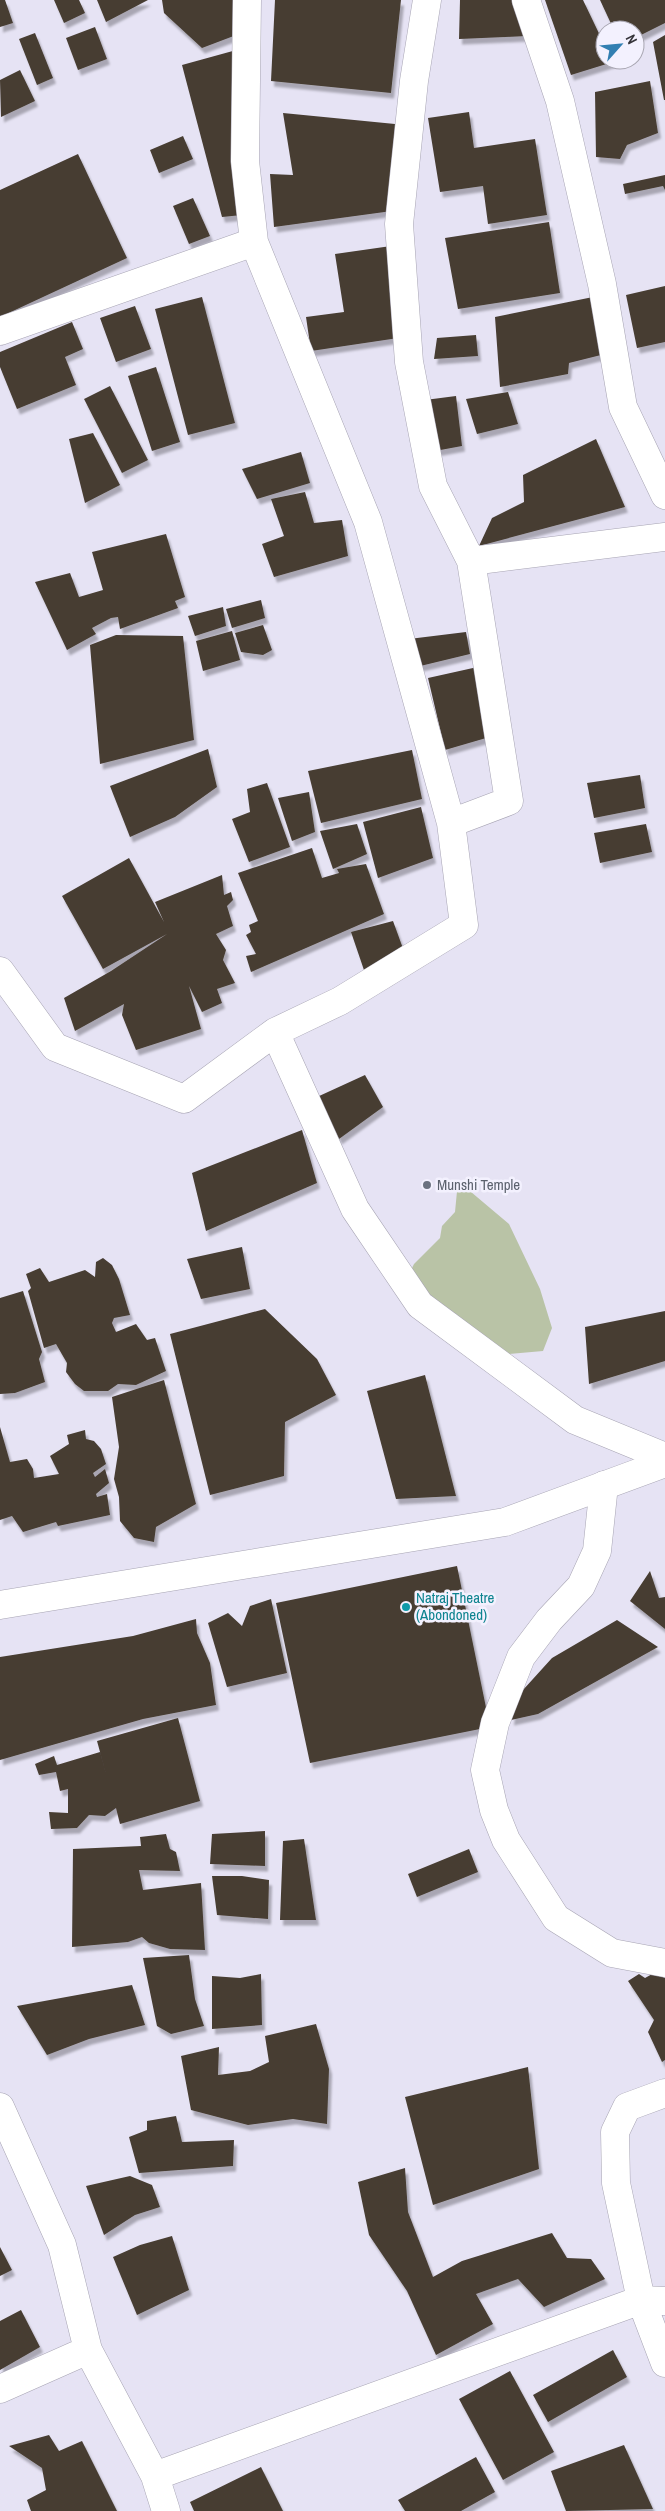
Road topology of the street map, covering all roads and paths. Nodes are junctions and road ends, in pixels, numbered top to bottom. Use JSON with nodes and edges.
{"nodes":[{"id":1,"x":247,"y":0,"type":"edge"},
{"id":2,"x":427,"y":0,"type":"edge"},
{"id":3,"x":526,"y":0,"type":"edge"},
{"id":4,"x":254,"y":242,"type":"junction"},
{"id":5,"x":0,"y":331,"type":"edge"},
{"id":6,"x":665,"y":495,"type":"edge"},
{"id":7,"x":665,"y":537,"type":"edge"},
{"id":8,"x":471,"y":560,"type":"junction"},
{"id":9,"x":451,"y":823,"type":"junction"},
{"id":10,"x":0,"y":971,"type":"edge"},
{"id":11,"x":275,"y":1032,"type":"junction"},
{"id":12,"x":665,"y":1457,"type":"edge"},
{"id":13,"x":665,"y":1463,"type":"edge"},
{"id":14,"x":604,"y":1485,"type":"junction"},
{"id":15,"x":0,"y":1605,"type":"edge"},
{"id":16,"x":665,"y":1963,"type":"edge"},
{"id":17,"x":665,"y":2093,"type":"edge"},
{"id":18,"x":0,"y":2107,"type":"edge"},
{"id":19,"x":653,"y":2301,"type":"edge"},
{"id":20,"x":88,"y":2350,"type":"junction"},
{"id":21,"x":665,"y":2363,"type":"edge"},
{"id":22,"x":0,"y":2389,"type":"edge"},
{"id":23,"x":155,"y":2476,"type":"junction"},
{"id":24,"x":166,"y":2511,"type":"edge"}],
"edges":[{"from":1,"to":4,"type":"street"},
{"from":2,"to":8,"type":"street"},
{"from":3,"to":6,"type":"street"},
{"from":4,"to":5,"type":"street"},
{"from":4,"to":9,"type":"street"},
{"from":7,"to":8,"type":"street"},
{"from":8,"to":9,"type":"street"},
{"from":9,"to":11,"type":"street"},
{"from":10,"to":11,"type":"street"},
{"from":11,"to":12,"type":"street"},
{"from":13,"to":14,"type":"street"},
{"from":14,"to":15,"type":"street"},
{"from":14,"to":16,"type":"street"},
{"from":17,"to":19,"type":"street"},
{"from":18,"to":20,"type":"street"},
{"from":19,"to":21,"type":"street"},
{"from":19,"to":23,"type":"street"},
{"from":20,"to":22,"type":"street"},
{"from":20,"to":23,"type":"street"},
{"from":23,"to":24,"type":"street"}]}
